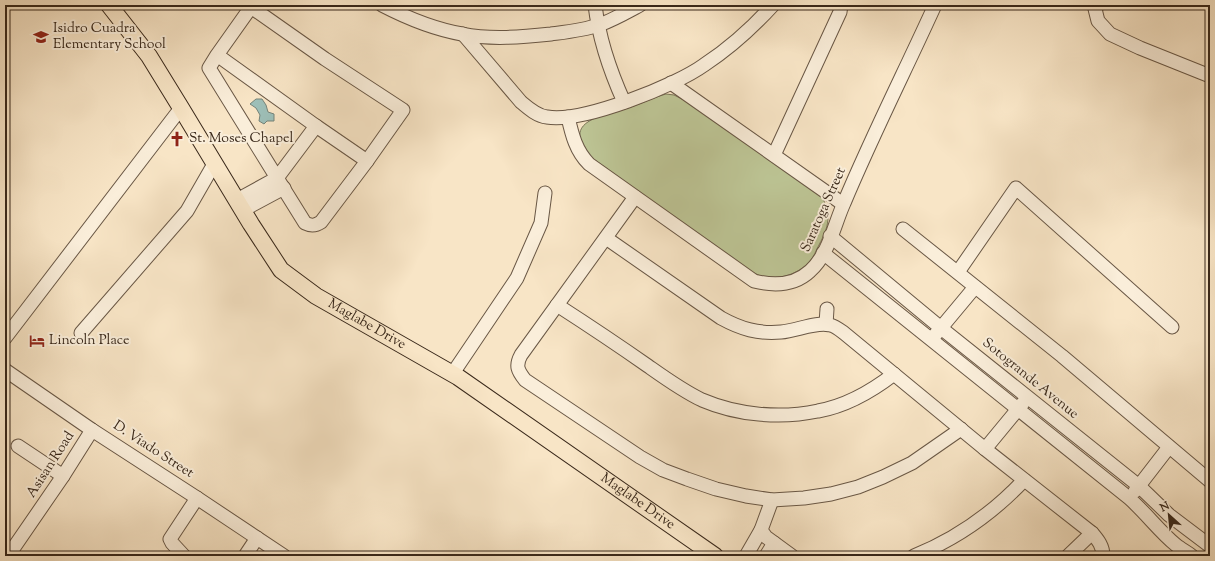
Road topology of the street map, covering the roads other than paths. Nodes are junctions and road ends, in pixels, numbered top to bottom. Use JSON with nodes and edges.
{"nodes":[{"id":1,"x":109,"y":5,"type":"edge"},
{"id":2,"x":382,"y":5,"type":"edge"},
{"id":3,"x":595,"y":5,"type":"edge"},
{"id":4,"x":640,"y":5,"type":"edge"},
{"id":5,"x":773,"y":5,"type":"edge"},
{"id":6,"x":841,"y":5,"type":"edge"},
{"id":7,"x":935,"y":5,"type":"edge"},
{"id":8,"x":1095,"y":6,"type":"edge"},
{"id":9,"x":598,"y":25,"type":"junction"},
{"id":10,"x":463,"y":34,"type":"junction"},
{"id":11,"x":217,"y":55,"type":"junction"},
{"id":12,"x":1209,"y":74,"type":"edge"},
{"id":13,"x":671,"y":83,"type":"junction"},
{"id":14,"x":624,"y":102,"type":"junction"},
{"id":15,"x":181,"y":108,"type":"junction"},
{"id":16,"x":568,"y":117,"type":"junction"},
{"id":17,"x":316,"y":126,"type":"junction"},
{"id":18,"x":774,"y":155,"type":"junction"},
{"id":19,"x":368,"y":161,"type":"junction"},
{"id":20,"x":214,"y":164,"type":"junction"},
{"id":21,"x":280,"y":183,"type":"junction"},
{"id":22,"x":545,"y":193,"type":"dead end"},
{"id":23,"x":635,"y":197,"type":"junction"},
{"id":24,"x":844,"y":204,"type":"junction"},
{"id":25,"x":240,"y":205,"type":"junction"},
{"id":26,"x":903,"y":229,"type":"dead end"},
{"id":27,"x":830,"y":236,"type":"junction"},
{"id":28,"x":606,"y":238,"type":"junction"},
{"id":29,"x":823,"y":253,"type":"junction"},
{"id":30,"x":958,"y":272,"type":"junction"},
{"id":31,"x":975,"y":286,"type":"junction"},
{"id":32,"x":557,"y":305,"type":"junction"},
{"id":33,"x":827,"y":308,"type":"dead end"},
{"id":34,"x":826,"y":324,"type":"junction"},
{"id":35,"x":1172,"y":327,"type":"dead end"},
{"id":36,"x":941,"y":328,"type":"junction"},
{"id":37,"x":81,"y":333,"type":"dead end"},
{"id":38,"x":5,"y":338,"type":"edge"},
{"id":39,"x":932,"y":340,"type":"junction"},
{"id":40,"x":5,"y":370,"type":"edge"},
{"id":41,"x":453,"y":374,"type":"junction"},
{"id":42,"x":894,"y":374,"type":"junction"},
{"id":43,"x":1028,"y":397,"type":"junction"},
{"id":44,"x":1018,"y":409,"type":"junction"},
{"id":45,"x":961,"y":429,"type":"junction"},
{"id":46,"x":92,"y":430,"type":"junction"},
{"id":47,"x":18,"y":446,"type":"dead end"},
{"id":48,"x":1169,"y":447,"type":"junction"},
{"id":49,"x":985,"y":449,"type":"junction"},
{"id":50,"x":63,"y":476,"type":"junction"},
{"id":51,"x":1024,"y":480,"type":"junction"},
{"id":52,"x":1210,"y":481,"type":"edge"},
{"id":53,"x":1139,"y":486,"type":"junction"},
{"id":54,"x":197,"y":498,"type":"junction"},
{"id":55,"x":1130,"y":498,"type":"junction"},
{"id":56,"x":772,"y":500,"type":"junction"},
{"id":57,"x":1178,"y":522,"type":"junction"},
{"id":58,"x":761,"y":530,"type":"junction"},
{"id":59,"x":1092,"y":533,"type":"junction"},
{"id":60,"x":1167,"y":536,"type":"junction"},
{"id":61,"x":258,"y":538,"type":"junction"},
{"id":62,"x":1205,"y":542,"type":"edge"},
{"id":63,"x":774,"y":543,"type":"junction"},
{"id":64,"x":1190,"y":555,"type":"edge"},
{"id":65,"x":8,"y":556,"type":"edge"},
{"id":66,"x":184,"y":556,"type":"edge"},
{"id":67,"x":245,"y":556,"type":"edge"},
{"id":68,"x":284,"y":556,"type":"edge"},
{"id":69,"x":715,"y":556,"type":"edge"},
{"id":70,"x":746,"y":556,"type":"edge"},
{"id":71,"x":766,"y":556,"type":"edge"},
{"id":72,"x":792,"y":556,"type":"edge"},
{"id":73,"x":914,"y":556,"type":"edge"},
{"id":74,"x":1068,"y":556,"type":"edge"},
{"id":75,"x":1103,"y":556,"type":"edge"}],
"edges":[{"from":1,"to":15,"type":"main road","name":"Maglabe Drive"},
{"from":2,"to":10,"type":"street"},
{"from":3,"to":9,"type":"street"},
{"from":4,"to":9,"type":"street"},
{"from":5,"to":13,"type":"street"},
{"from":6,"to":18,"type":"street"},
{"from":7,"to":24,"type":"street","name":"Saratoga Street"},
{"from":8,"to":12,"type":"street"},
{"from":9,"to":10,"type":"street"},
{"from":9,"to":14,"type":"street"},
{"from":10,"to":16,"type":"street"},
{"from":11,"to":17,"type":"street"},
{"from":11,"to":19,"type":"street"},
{"from":11,"to":21,"type":"street"},
{"from":13,"to":14,"type":"street"},
{"from":13,"to":18,"type":"street"},
{"from":14,"to":16,"type":"street"},
{"from":15,"to":20,"type":"main road","name":"Maglabe Drive"},
{"from":15,"to":38,"type":"street"},
{"from":16,"to":23,"type":"street","name":"Saratoga Street"},
{"from":17,"to":19,"type":"street"},
{"from":17,"to":21,"type":"street"},
{"from":18,"to":24,"type":"street"},
{"from":19,"to":21,"type":"street"},
{"from":20,"to":25,"type":"main road","name":"Maglabe Drive"},
{"from":20,"to":37,"type":"street"},
{"from":21,"to":25,"type":"street"},
{"from":22,"to":41,"type":"street"},
{"from":23,"to":28,"type":"street"},
{"from":23,"to":29,"type":"street","name":"Saratoga Street"},
{"from":24,"to":27,"type":"street","name":"Saratoga Street"},
{"from":25,"to":41,"type":"main road","name":"Maglabe Drive"},
{"from":26,"to":30,"type":"street"},
{"from":27,"to":29,"type":"street","name":"Saratoga Street"},
{"from":27,"to":36,"type":"street","name":"Sotogrande Avenue"},
{"from":28,"to":32,"type":"street"},
{"from":28,"to":34,"type":"street"},
{"from":29,"to":39,"type":"street"},
{"from":30,"to":31,"type":"street"},
{"from":30,"to":35,"type":"street"},
{"from":31,"to":36,"type":"street"},
{"from":31,"to":48,"type":"street"},
{"from":32,"to":42,"type":"street"},
{"from":32,"to":56,"type":"street"},
{"from":33,"to":34,"type":"street"},
{"from":34,"to":42,"type":"street"},
{"from":36,"to":39,"type":"street"},
{"from":36,"to":43,"type":"street","name":"Sotogrande Avenue"},
{"from":39,"to":44,"type":"street"},
{"from":40,"to":46,"type":"street","name":"D. Viado Street"},
{"from":41,"to":69,"type":"main road","name":"Maglabe Drive"},
{"from":42,"to":45,"type":"street"},
{"from":43,"to":44,"type":"street"},
{"from":43,"to":53,"type":"street","name":"Sotogrande Avenue"},
{"from":44,"to":49,"type":"street"},
{"from":44,"to":55,"type":"street"},
{"from":45,"to":49,"type":"street"},
{"from":45,"to":56,"type":"street"},
{"from":46,"to":50,"type":"street","name":"Asisan Road"},
{"from":46,"to":54,"type":"street","name":"D. Viado Street"},
{"from":47,"to":50,"type":"street"},
{"from":48,"to":52,"type":"street"},
{"from":48,"to":53,"type":"street"},
{"from":49,"to":51,"type":"street"},
{"from":50,"to":65,"type":"street","name":"Asisan Road"},
{"from":51,"to":59,"type":"street"},
{"from":51,"to":73,"type":"street"},
{"from":53,"to":55,"type":"street"},
{"from":53,"to":57,"type":"street","name":"Sotogrande Avenue"},
{"from":54,"to":61,"type":"street","name":"D. Viado Street"},
{"from":54,"to":66,"type":"street"},
{"from":55,"to":60,"type":"street"},
{"from":56,"to":58,"type":"street"},
{"from":57,"to":60,"type":"street"},
{"from":57,"to":62,"type":"street","name":"Sotogrande Avenue"},
{"from":58,"to":63,"type":"street"},
{"from":58,"to":70,"type":"street"},
{"from":59,"to":74,"type":"street"},
{"from":59,"to":75,"type":"street"},
{"from":60,"to":64,"type":"street"},
{"from":61,"to":67,"type":"street"},
{"from":61,"to":68,"type":"street","name":"D. Viado Street"},
{"from":62,"to":64,"type":"street"},
{"from":63,"to":71,"type":"street"},
{"from":63,"to":72,"type":"street"}]}
